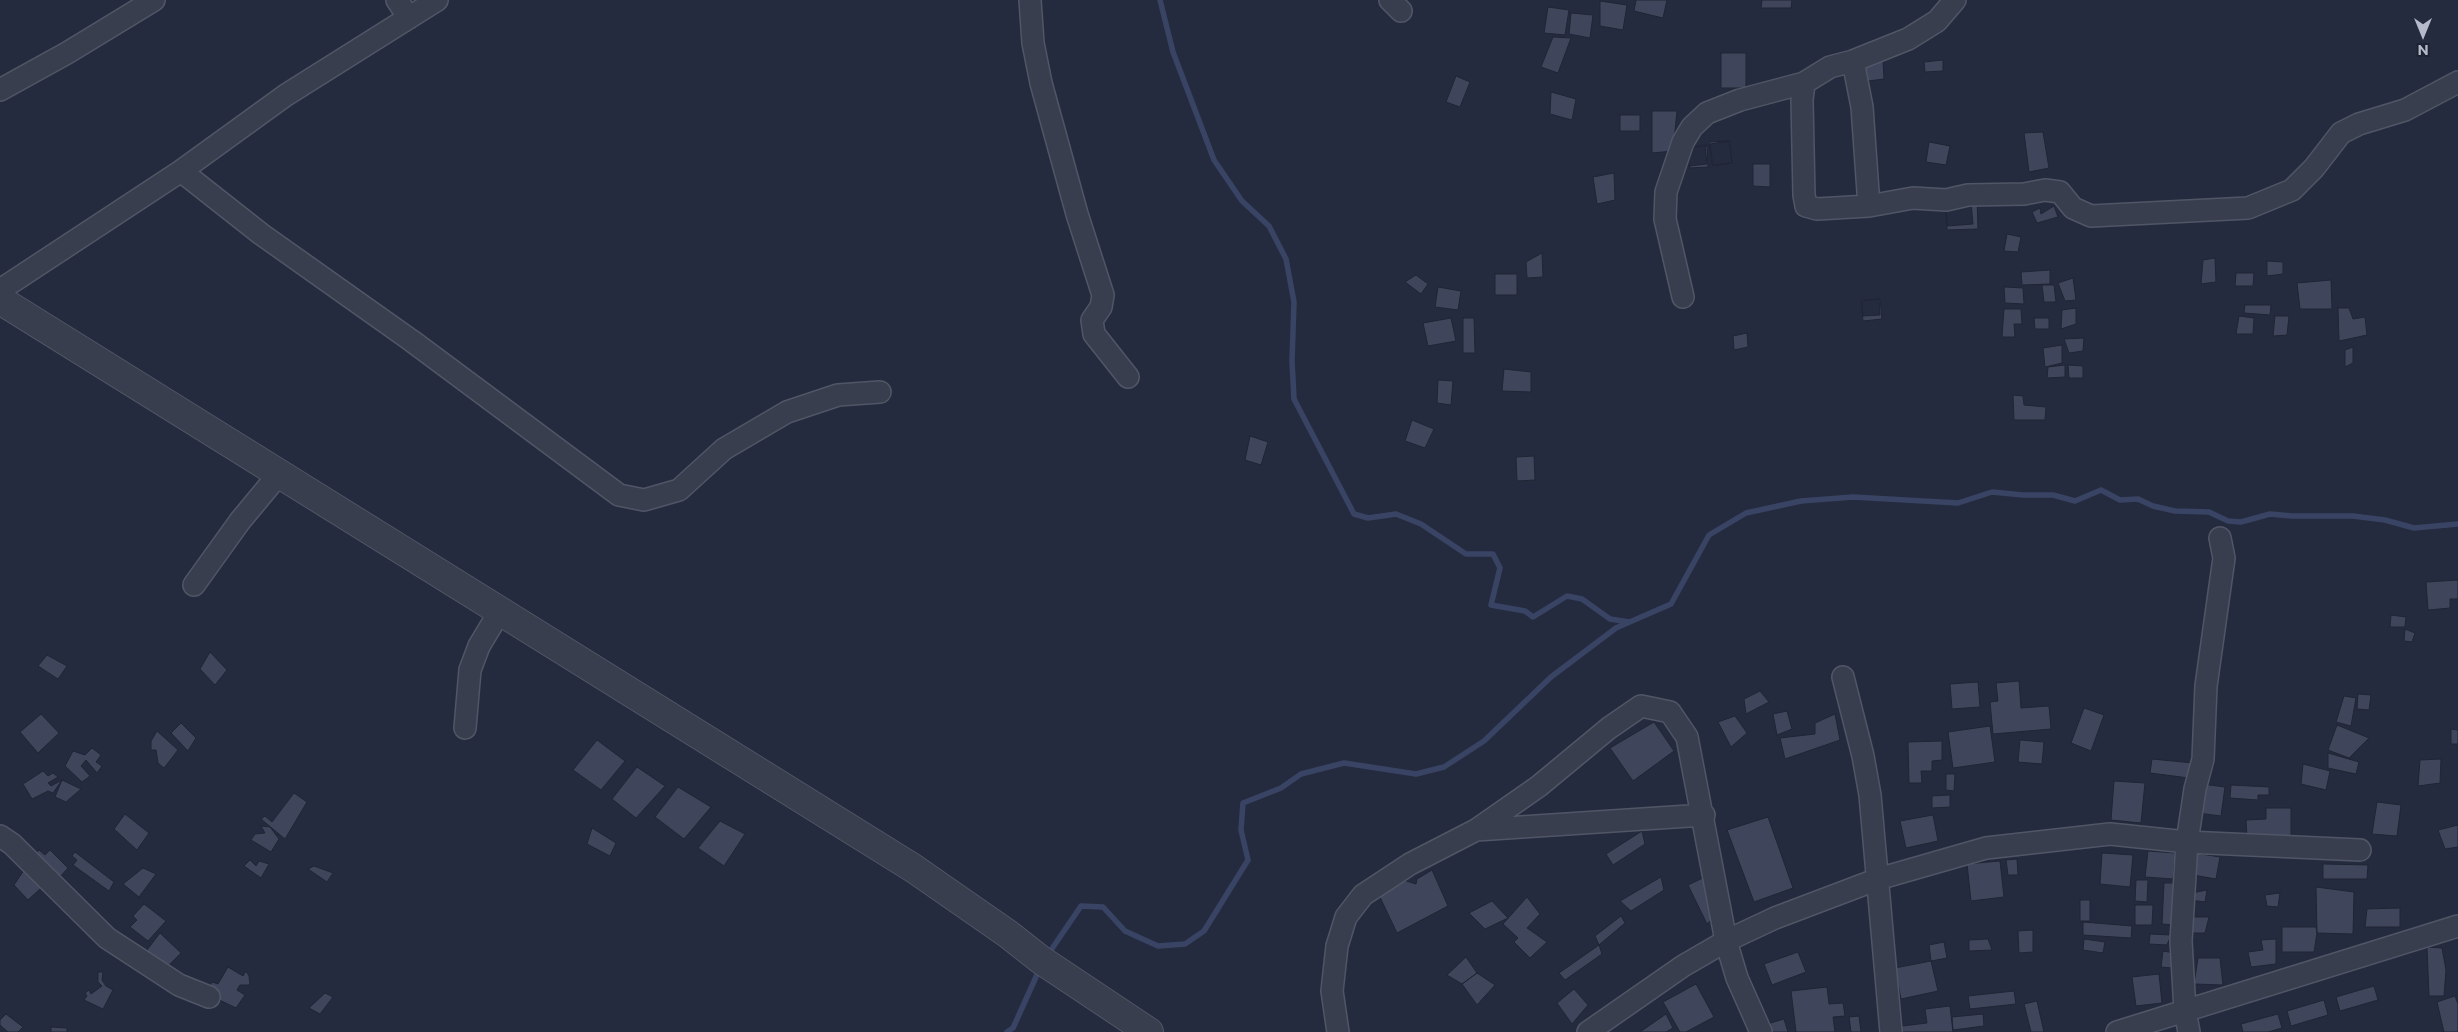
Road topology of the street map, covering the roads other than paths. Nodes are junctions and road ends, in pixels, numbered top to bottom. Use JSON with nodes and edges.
{"nodes":[{"id":1,"x":154,"y":0,"type":"edge"},
{"id":2,"x":397,"y":0,"type":"edge"},
{"id":3,"x":437,"y":0,"type":"edge"},
{"id":4,"x":1030,"y":0,"type":"edge"},
{"id":5,"x":1955,"y":0,"type":"edge"},
{"id":6,"x":409,"y":18,"type":"junction"},
{"id":7,"x":1853,"y":61,"type":"junction"},
{"id":8,"x":1804,"y":82,"type":"junction"},
{"id":9,"x":2458,"y":82,"type":"edge"},
{"id":10,"x":0,"y":88,"type":"edge"},
{"id":11,"x":181,"y":171,"type":"junction"},
{"id":12,"x":1870,"y":206,"type":"junction"},
{"id":13,"x":0,"y":290,"type":"edge"},
{"id":14,"x":1683,"y":297,"type":"dead end"},
{"id":15,"x":0,"y":300,"type":"edge"},
{"id":16,"x":1128,"y":377,"type":"dead end"},
{"id":17,"x":880,"y":392,"type":"dead end"},
{"id":18,"x":279,"y":474,"type":"junction"},
{"id":19,"x":2220,"y":538,"type":"dead end"},
{"id":20,"x":194,"y":586,"type":"dead end"},
{"id":21,"x":500,"y":611,"type":"junction"},
{"id":22,"x":1843,"y":677,"type":"dead end"},
{"id":23,"x":465,"y":728,"type":"dead end"},
{"id":24,"x":1704,"y":815,"type":"junction"},
{"id":25,"x":1476,"y":830,"type":"junction"},
{"id":26,"x":0,"y":836,"type":"edge"},
{"id":27,"x":2187,"y":842,"type":"junction"},
{"id":28,"x":2360,"y":850,"type":"dead end"},
{"id":29,"x":1878,"y":879,"type":"junction"},
{"id":30,"x":2458,"y":926,"type":"edge"},
{"id":31,"x":1726,"y":941,"type":"junction"},
{"id":32,"x":210,"y":997,"type":"dead end"},
{"id":33,"x":2184,"y":1011,"type":"junction"},
{"id":34,"x":1149,"y":1032,"type":"edge"},
{"id":35,"x":1338,"y":1032,"type":"edge"},
{"id":36,"x":1588,"y":1032,"type":"edge"},
{"id":37,"x":1761,"y":1032,"type":"edge"},
{"id":38,"x":1891,"y":1032,"type":"edge"},
{"id":39,"x":2116,"y":1032,"type":"edge"},
{"id":40,"x":2189,"y":1032,"type":"edge"}],
"edges":[{"from":1,"to":10,"type":"street"},
{"from":2,"to":6,"type":"street"},
{"from":3,"to":6,"type":"street"},
{"from":4,"to":16,"type":"street"},
{"from":5,"to":7,"type":"street"},
{"from":6,"to":11,"type":"street"},
{"from":7,"to":8,"type":"street"},
{"from":7,"to":12,"type":"street"},
{"from":8,"to":12,"type":"street"},
{"from":8,"to":14,"type":"street"},
{"from":9,"to":12,"type":"street"},
{"from":11,"to":13,"type":"street"},
{"from":11,"to":17,"type":"street"},
{"from":15,"to":18,"type":"street"},
{"from":18,"to":20,"type":"street"},
{"from":18,"to":21,"type":"street"},
{"from":19,"to":27,"type":"street"},
{"from":21,"to":23,"type":"street"},
{"from":21,"to":34,"type":"street"},
{"from":22,"to":29,"type":"street"},
{"from":24,"to":25,"type":"street"},
{"from":24,"to":25,"type":"street"},
{"from":24,"to":31,"type":"street"},
{"from":25,"to":35,"type":"street"},
{"from":26,"to":32,"type":"street"},
{"from":27,"to":28,"type":"street"},
{"from":27,"to":29,"type":"street"},
{"from":27,"to":33,"type":"street"},
{"from":29,"to":31,"type":"street"},
{"from":29,"to":38,"type":"street"},
{"from":30,"to":33,"type":"street"},
{"from":31,"to":36,"type":"street"},
{"from":31,"to":37,"type":"street"},
{"from":33,"to":39,"type":"street"},
{"from":33,"to":40,"type":"street"}]}
